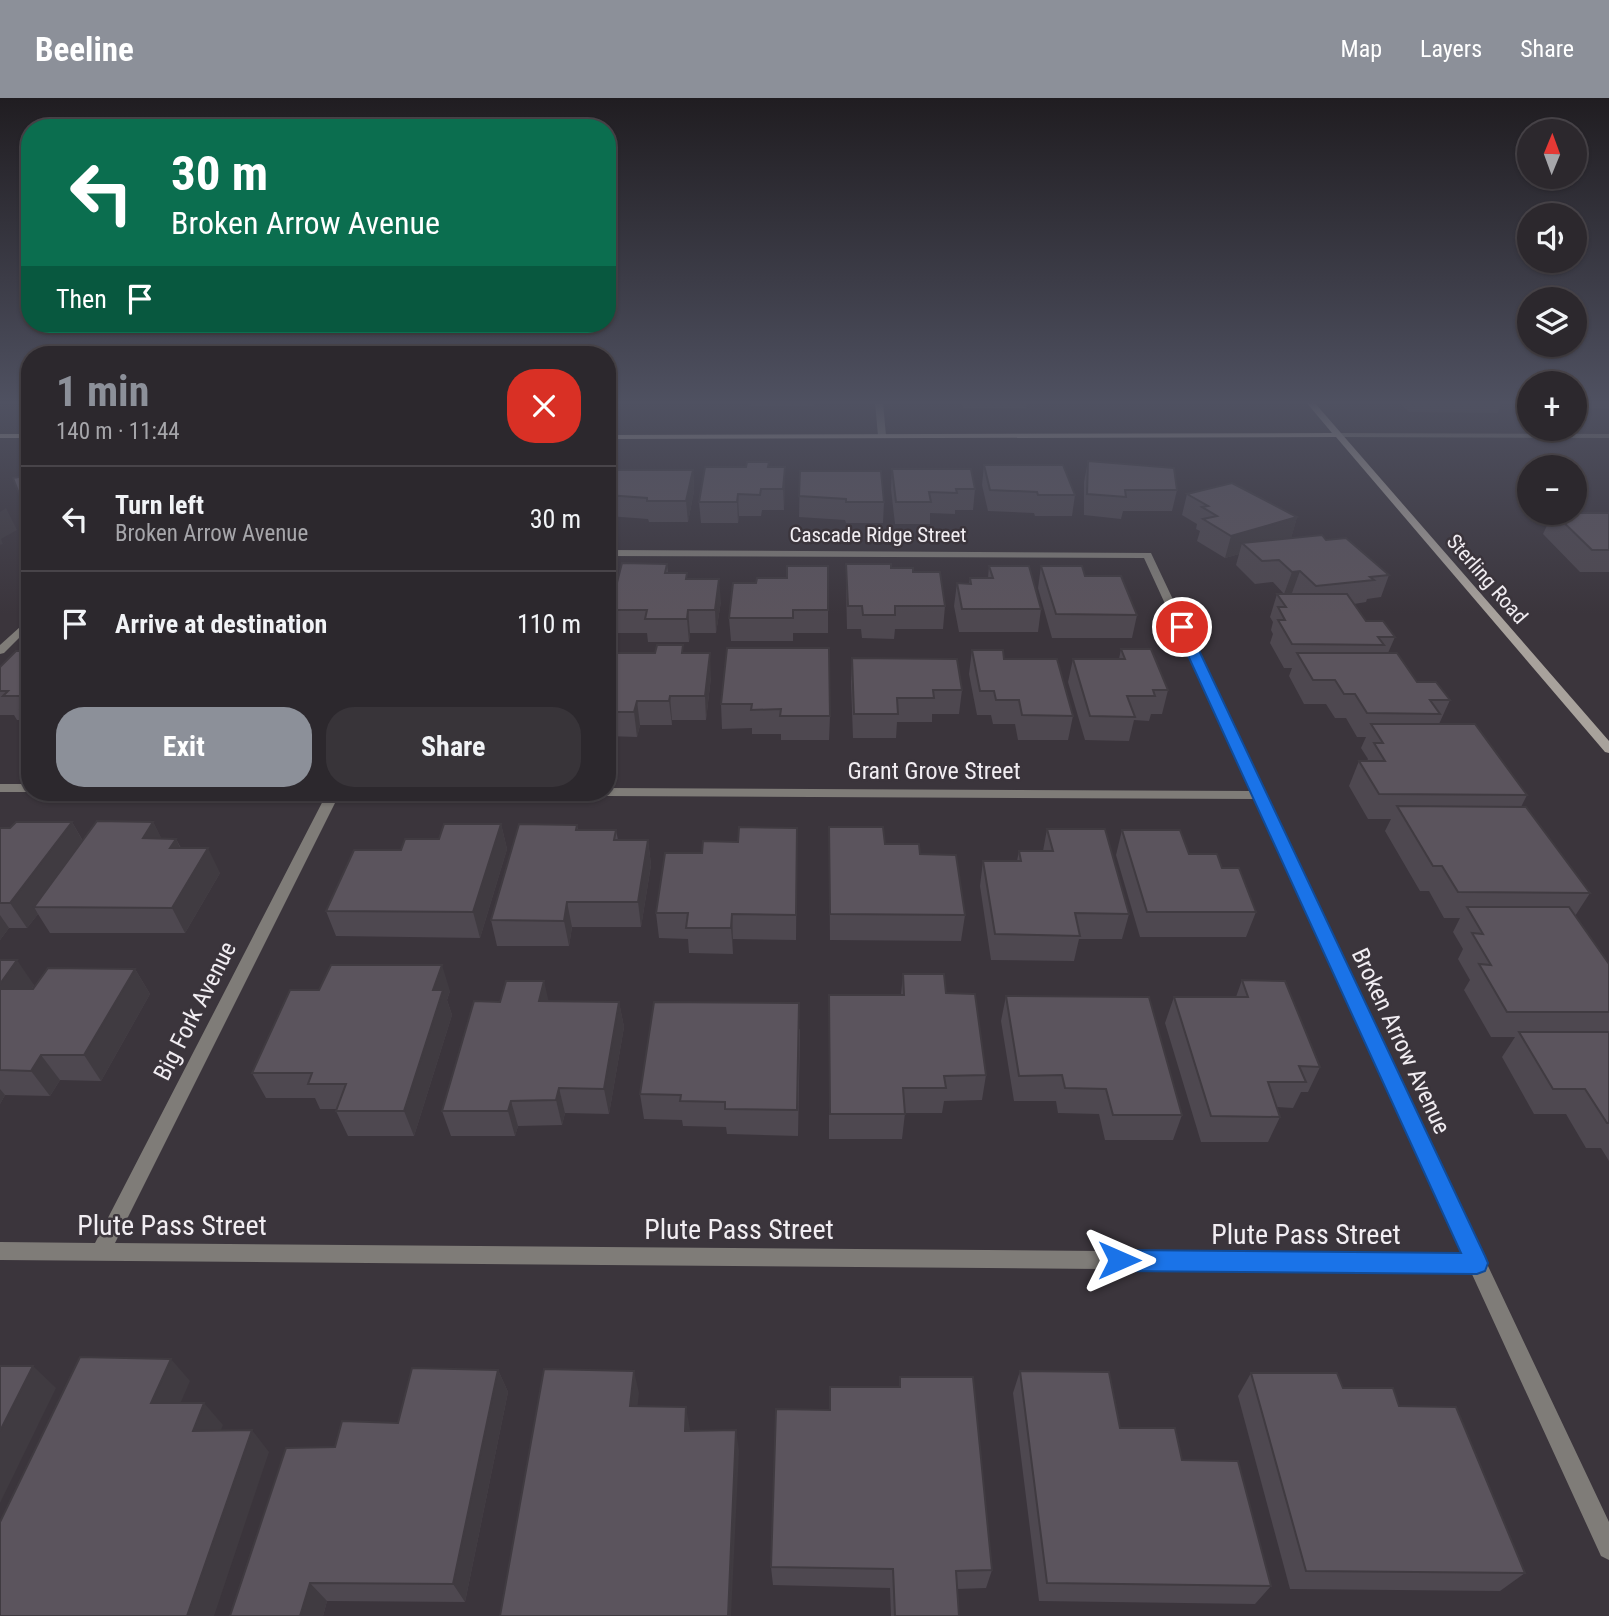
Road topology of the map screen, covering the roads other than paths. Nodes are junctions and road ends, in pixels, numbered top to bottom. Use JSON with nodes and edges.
{"nodes":[{"id":1,"x":1370,"y":473,"type":"edge"},
{"id":2,"x":616,"y":553,"type":"edge"},
{"id":3,"x":1148,"y":555,"type":"joint"},
{"id":4,"x":21,"y":630,"type":"edge"},
{"id":5,"x":0,"y":651,"type":"edge"},
{"id":6,"x":1609,"y":749,"type":"edge"},
{"id":7,"x":0,"y":788,"type":"edge"},
{"id":8,"x":21,"y":788,"type":"edge"},
{"id":9,"x":616,"y":792,"type":"edge"},
{"id":10,"x":1260,"y":795,"type":"junction"},
{"id":11,"x":330,"y":801,"type":"edge"},
{"id":12,"x":0,"y":1251,"type":"edge"},
{"id":13,"x":100,"y":1252,"type":"junction"},
{"id":14,"x":1477,"y":1263,"type":"junction"},
{"id":15,"x":1609,"y":1548,"type":"edge"}],
"edges":[{"from":1,"to":6,"type":"street","name":"Sterling Road"},
{"from":2,"to":3,"type":"street","name":"Cascade Ridge Street"},
{"from":3,"to":10,"type":"street","name":"Broken Arrow Avenue"},
{"from":4,"to":5,"type":"street"},
{"from":7,"to":8,"type":"street"},
{"from":9,"to":10,"type":"street","name":"Grant Grove Street"},
{"from":10,"to":14,"type":"street","name":"Broken Arrow Avenue"},
{"from":11,"to":13,"type":"street","name":"Big Fork Avenue"},
{"from":12,"to":13,"type":"street","name":"Plute Pass Street"},
{"from":13,"to":14,"type":"street","name":"Plute Pass Street"},
{"from":14,"to":15,"type":"street","name":"Broken Arrow Avenue"}]}
